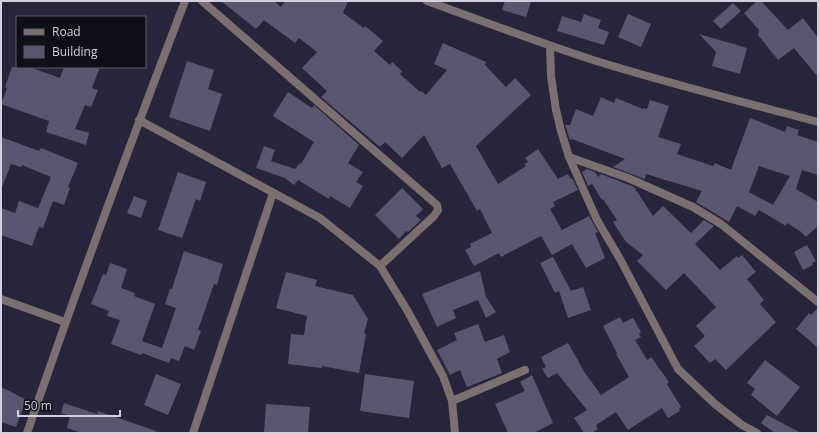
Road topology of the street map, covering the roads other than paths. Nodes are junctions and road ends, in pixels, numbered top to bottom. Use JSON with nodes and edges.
{"nodes":[{"id":1,"x":185,"y":1,"type":"edge"},
{"id":2,"x":202,"y":1,"type":"edge"},
{"id":3,"x":427,"y":1,"type":"edge"},
{"id":4,"x":550,"y":46,"type":"junction"},
{"id":5,"x":139,"y":120,"type":"junction"},
{"id":6,"x":818,"y":122,"type":"edge"},
{"id":7,"x":569,"y":157,"type":"junction"},
{"id":8,"x":273,"y":193,"type":"junction"},
{"id":9,"x":380,"y":266,"type":"junction"},
{"id":10,"x":1,"y":299,"type":"edge"},
{"id":11,"x":818,"y":302,"type":"edge"},
{"id":12,"x":65,"y":322,"type":"junction"},
{"id":13,"x":525,"y":370,"type":"dead end"},
{"id":14,"x":452,"y":400,"type":"junction"},
{"id":15,"x":27,"y":433,"type":"edge"},
{"id":16,"x":193,"y":433,"type":"edge"},
{"id":17,"x":456,"y":433,"type":"edge"},
{"id":18,"x":757,"y":433,"type":"edge"}],
"edges":[{"from":1,"to":5,"type":"street"},
{"from":2,"to":9,"type":"street"},
{"from":3,"to":4,"type":"street"},
{"from":4,"to":6,"type":"street"},
{"from":4,"to":7,"type":"street"},
{"from":5,"to":8,"type":"street"},
{"from":5,"to":12,"type":"street"},
{"from":7,"to":11,"type":"street"},
{"from":7,"to":18,"type":"street"},
{"from":8,"to":9,"type":"street"},
{"from":8,"to":16,"type":"street"},
{"from":9,"to":14,"type":"street"},
{"from":10,"to":12,"type":"street"},
{"from":12,"to":15,"type":"street"},
{"from":13,"to":14,"type":"street"},
{"from":14,"to":17,"type":"street"}]}
